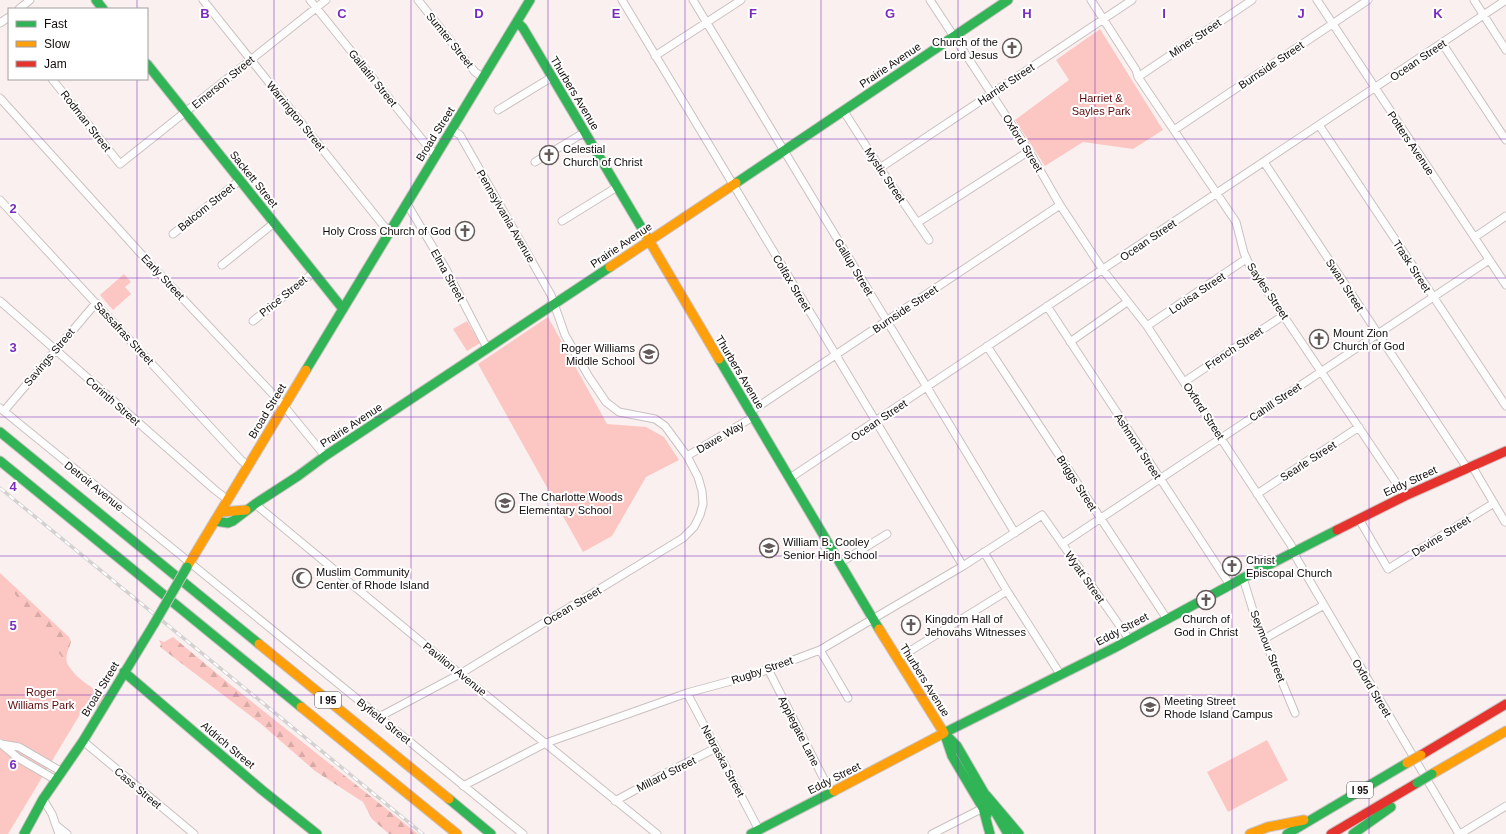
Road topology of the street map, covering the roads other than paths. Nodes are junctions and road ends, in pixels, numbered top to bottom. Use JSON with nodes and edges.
{"nodes":[{"id":1,"x":30,"y":0,"type":"edge"},
{"id":2,"x":96,"y":0,"type":"edge"},
{"id":3,"x":203,"y":0,"type":"edge"},
{"id":4,"x":310,"y":0,"type":"edge"},
{"id":5,"x":326,"y":0,"type":"edge"},
{"id":6,"x":418,"y":0,"type":"edge"},
{"id":7,"x":529,"y":0,"type":"edge"},
{"id":8,"x":622,"y":0,"type":"edge"},
{"id":9,"x":694,"y":0,"type":"edge"},
{"id":10,"x":741,"y":0,"type":"edge"},
{"id":11,"x":930,"y":0,"type":"edge"},
{"id":12,"x":1008,"y":0,"type":"edge"},
{"id":13,"x":1091,"y":0,"type":"edge"},
{"id":14,"x":1132,"y":0,"type":"edge"},
{"id":15,"x":1252,"y":0,"type":"edge"},
{"id":16,"x":1317,"y":0,"type":"edge"},
{"id":17,"x":1368,"y":0,"type":"edge"},
{"id":18,"x":1474,"y":0,"type":"edge"},
{"id":19,"x":1506,"y":0,"type":"edge"},
{"id":20,"x":316,"y":7,"type":"junction"},
{"id":21,"x":20,"y":8,"type":"edge"},
{"id":22,"x":102,"y":8,"type":"edge"},
{"id":23,"x":1484,"y":15,"type":"junction"},
{"id":24,"x":1103,"y":19,"type":"junction"},
{"id":25,"x":517,"y":22,"type":"junction"},
{"id":26,"x":706,"y":22,"type":"junction"},
{"id":27,"x":1332,"y":24,"type":"junction"},
{"id":28,"x":954,"y":36,"type":"junction"},
{"id":29,"x":1442,"y":43,"type":"junction"},
{"id":30,"x":1506,"y":50,"type":"edge"},
{"id":31,"x":655,"y":56,"type":"junction"},
{"id":32,"x":251,"y":60,"type":"junction"},
{"id":33,"x":148,"y":65,"type":"edge"},
{"id":34,"x":552,"y":77,"type":"junction"},
{"id":35,"x":1138,"y":77,"type":"junction"},
{"id":36,"x":484,"y":78,"type":"junction"},
{"id":37,"x":53,"y":80,"type":"edge"},
{"id":38,"x":1375,"y":88,"type":"junction"},
{"id":39,"x":992,"y":94,"type":"junction"},
{"id":40,"x":0,"y":98,"type":"edge"},
{"id":41,"x":498,"y":110,"type":"dead end"},
{"id":42,"x":843,"y":110,"type":"junction"},
{"id":43,"x":185,"y":112,"type":"junction"},
{"id":44,"x":1319,"y":125,"type":"junction"},
{"id":45,"x":452,"y":130,"type":"junction"},
{"id":46,"x":1174,"y":130,"type":"junction"},
{"id":47,"x":585,"y":132,"type":"junction"},
{"id":48,"x":1506,"y":140,"type":"edge"},
{"id":49,"x":784,"y":150,"type":"junction"},
{"id":50,"x":1029,"y":151,"type":"junction"},
{"id":51,"x":436,"y":154,"type":"junction"},
{"id":52,"x":535,"y":162,"type":"dead end"},
{"id":53,"x":1264,"y":162,"type":"junction"},
{"id":54,"x":120,"y":164,"type":"joint"},
{"id":55,"x":880,"y":168,"type":"junction"},
{"id":56,"x":240,"y":180,"type":"junction"},
{"id":57,"x":733,"y":185,"type":"junction"},
{"id":58,"x":617,"y":187,"type":"junction"},
{"id":59,"x":1217,"y":193,"type":"junction"},
{"id":60,"x":0,"y":200,"type":"edge"},
{"id":61,"x":407,"y":204,"type":"junction"},
{"id":62,"x":1060,"y":205,"type":"junction"},
{"id":63,"x":1506,"y":216,"type":"edge"},
{"id":64,"x":562,"y":221,"type":"dead end"},
{"id":65,"x":274,"y":223,"type":"junction"},
{"id":66,"x":917,"y":223,"type":"junction"},
{"id":67,"x":390,"y":232,"type":"junction"},
{"id":68,"x":173,"y":234,"type":"dead end"},
{"id":69,"x":1475,"y":237,"type":"junction"},
{"id":70,"x":929,"y":240,"type":"dead end"},
{"id":71,"x":649,"y":241,"type":"junction"},
{"id":72,"x":1246,"y":259,"type":"junction"},
{"id":73,"x":1489,"y":260,"type":"junction"},
{"id":74,"x":222,"y":266,"type":"dead end"},
{"id":75,"x":1104,"y":270,"type":"junction"},
{"id":76,"x":313,"y":272,"type":"junction"},
{"id":77,"x":1506,"y":285,"type":"edge"},
{"id":78,"x":1432,"y":297,"type":"junction"},
{"id":79,"x":0,"y":301,"type":"edge"},
{"id":80,"x":1128,"y":302,"type":"junction"},
{"id":81,"x":96,"y":303,"type":"junction"},
{"id":82,"x":554,"y":305,"type":"junction"},
{"id":83,"x":1047,"y":306,"type":"junction"},
{"id":84,"x":343,"y":309,"type":"junction"},
{"id":85,"x":1284,"y":315,"type":"junction"},
{"id":86,"x":253,"y":321,"type":"dead end"},
{"id":87,"x":887,"y":321,"type":"junction"},
{"id":88,"x":1147,"y":326,"type":"junction"},
{"id":89,"x":1377,"y":334,"type":"junction"},
{"id":90,"x":1070,"y":342,"type":"junction"},
{"id":91,"x":987,"y":346,"type":"junction"},
{"id":92,"x":487,"y":348,"type":"junction"},
{"id":93,"x":55,"y":349,"type":"junction"},
{"id":94,"x":836,"y":355,"type":"junction"},
{"id":95,"x":1322,"y":371,"type":"junction"},
{"id":96,"x":1184,"y":382,"type":"junction"},
{"id":97,"x":927,"y":387,"type":"junction"},
{"id":98,"x":284,"y":406,"type":"junction"},
{"id":99,"x":1506,"y":406,"type":"edge"},
{"id":100,"x":2,"y":410,"type":"edge"},
{"id":101,"x":752,"y":415,"type":"junction"},
{"id":102,"x":876,"y":422,"type":"junction"},
{"id":103,"x":1359,"y":427,"type":"junction"},
{"id":104,"x":0,"y":432,"type":"edge"},
{"id":105,"x":1221,"y":438,"type":"junction"},
{"id":106,"x":1506,"y":451,"type":"edge"},
{"id":107,"x":325,"y":456,"type":"junction"},
{"id":108,"x":687,"y":456,"type":"junction"},
{"id":109,"x":0,"y":460,"type":"edge"},
{"id":110,"x":248,"y":466,"type":"junction"},
{"id":111,"x":1469,"y":467,"type":"junction"},
{"id":112,"x":790,"y":478,"type":"junction"},
{"id":113,"x":1160,"y":478,"type":"junction"},
{"id":114,"x":1257,"y":494,"type":"junction"},
{"id":115,"x":1405,"y":496,"type":"junction"},
{"id":116,"x":228,"y":500,"type":"junction"},
{"id":117,"x":255,"y":504,"type":"junction"},
{"id":118,"x":1494,"y":504,"type":"junction"},
{"id":119,"x":246,"y":510,"type":"junction"},
{"id":120,"x":221,"y":512,"type":"junction"},
{"id":121,"x":1042,"y":515,"type":"joint"},
{"id":122,"x":1100,"y":518,"type":"junction"},
{"id":123,"x":1359,"y":519,"type":"junction"},
{"id":124,"x":215,"y":521,"type":"junction"},
{"id":125,"x":1505,"y":522,"type":"edge"},
{"id":126,"x":1015,"y":533,"type":"junction"},
{"id":127,"x":887,"y":534,"type":"dead end"},
{"id":128,"x":1062,"y":544,"type":"junction"},
{"id":129,"x":984,"y":552,"type":"junction"},
{"id":130,"x":1294,"y":552,"type":"junction"},
{"id":131,"x":840,"y":563,"type":"junction"},
{"id":132,"x":188,"y":564,"type":"junction"},
{"id":133,"x":963,"y":566,"type":"junction"},
{"id":134,"x":1243,"y":578,"type":"junction"},
{"id":135,"x":1230,"y":585,"type":"junction"},
{"id":136,"x":1007,"y":591,"type":"junction"},
{"id":137,"x":1324,"y":605,"type":"junction"},
{"id":138,"x":873,"y":619,"type":"junction"},
{"id":139,"x":1167,"y":619,"type":"junction"},
{"id":140,"x":1129,"y":639,"type":"junction"},
{"id":141,"x":1264,"y":639,"type":"junction"},
{"id":142,"x":820,"y":650,"type":"junction"},
{"id":143,"x":897,"y":659,"type":"junction"},
{"id":144,"x":768,"y":669,"type":"junction"},
{"id":145,"x":124,"y":672,"type":"junction"},
{"id":146,"x":460,"y":674,"type":"junction"},
{"id":147,"x":1060,"y":674,"type":"junction"},
{"id":148,"x":687,"y":693,"type":"junction"},
{"id":149,"x":848,"y":698,"type":"dead end"},
{"id":150,"x":1506,"y":704,"type":"edge"},
{"id":151,"x":1295,"y":713,"type":"dead end"},
{"id":152,"x":379,"y":718,"type":"junction"},
{"id":153,"x":1506,"y":730,"type":"edge"},
{"id":154,"x":944,"y":732,"type":"junction"},
{"id":155,"x":83,"y":741,"type":"junction"},
{"id":156,"x":0,"y":743,"type":"edge"},
{"id":157,"x":546,"y":743,"type":"junction"},
{"id":158,"x":716,"y":748,"type":"junction"},
{"id":159,"x":62,"y":772,"type":"junction"},
{"id":160,"x":56,"y":780,"type":"junction"},
{"id":161,"x":1418,"y":785,"type":"junction"},
{"id":162,"x":464,"y":786,"type":"junction"},
{"id":163,"x":831,"y":793,"type":"junction"},
{"id":164,"x":986,"y":795,"type":"junction"},
{"id":165,"x":44,"y":800,"type":"junction"},
{"id":166,"x":615,"y":801,"type":"junction"},
{"id":167,"x":1506,"y":806,"type":"edge"},
{"id":168,"x":983,"y":808,"type":"junction"},
{"id":169,"x":1314,"y":818,"type":"junction"},
{"id":170,"x":57,"y":826,"type":"junction"},
{"id":171,"x":755,"y":832,"type":"edge"},
{"id":172,"x":24,"y":834,"type":"edge"},
{"id":173,"x":58,"y":834,"type":"edge"},
{"id":174,"x":67,"y":834,"type":"edge"},
{"id":175,"x":194,"y":834,"type":"edge"},
{"id":176,"x":317,"y":834,"type":"edge"},
{"id":177,"x":457,"y":834,"type":"edge"},
{"id":178,"x":491,"y":834,"type":"edge"},
{"id":179,"x":523,"y":834,"type":"edge"},
{"id":180,"x":657,"y":834,"type":"edge"},
{"id":181,"x":932,"y":834,"type":"edge"},
{"id":182,"x":990,"y":834,"type":"edge"},
{"id":183,"x":999,"y":834,"type":"edge"},
{"id":184,"x":1008,"y":834,"type":"edge"},
{"id":185,"x":1020,"y":834,"type":"edge"},
{"id":186,"x":1250,"y":834,"type":"edge"},
{"id":187,"x":1287,"y":834,"type":"edge"},
{"id":188,"x":1331,"y":834,"type":"edge"},
{"id":189,"x":1353,"y":834,"type":"edge"},
{"id":190,"x":1459,"y":834,"type":"edge"}],
"edges":[{"from":1,"to":21,"type":"street"},
{"from":2,"to":22,"type":"main road"},
{"from":3,"to":32,"type":"street","name":"Warrington Street"},
{"from":4,"to":20,"type":"street","name":"Gallatin Street"},
{"from":5,"to":20,"type":"street","name":"Emerson Street"},
{"from":6,"to":36,"type":"street","name":"Sumter Street"},
{"from":7,"to":25,"type":"main road","name":"Broad Street"},
{"from":8,"to":31,"type":"street","name":"Colfax Street"},
{"from":9,"to":26,"type":"street","name":"Gallup Street"},
{"from":10,"to":26,"type":"street"},
{"from":11,"to":28,"type":"street","name":"Oxford Street"},
{"from":12,"to":28,"type":"main road","name":"Prairie Avenue"},
{"from":13,"to":24,"type":"street","name":"Sayles Street"},
{"from":14,"to":24,"type":"street","name":"Harriet Street"},
{"from":15,"to":35,"type":"street","name":"Miner Street"},
{"from":16,"to":27,"type":"street","name":"Potters Avenue"},
{"from":17,"to":27,"type":"street","name":"Burnside Street"},
{"from":18,"to":23,"type":"street"},
{"from":19,"to":23,"type":"street","name":"Ocean Street"},
{"from":20,"to":32,"type":"street","name":"Emerson Street"},
{"from":20,"to":51,"type":"street","name":"Gallatin Street"},
{"from":23,"to":29,"type":"street","name":"Ocean Street"},
{"from":23,"to":30,"type":"street"},
{"from":24,"to":35,"type":"street","name":"Sayles Street"},
{"from":24,"to":39,"type":"street","name":"Harriet Street"},
{"from":25,"to":34,"type":"main road","name":"Thurbers Avenue"},
{"from":25,"to":36,"type":"main road","name":"Broad Street"},
{"from":26,"to":31,"type":"street"},
{"from":26,"to":49,"type":"street","name":"Gallup Street"},
{"from":27,"to":38,"type":"street","name":"Potters Avenue"},
{"from":27,"to":46,"type":"street","name":"Burnside Street"},
{"from":28,"to":39,"type":"street","name":"Oxford Street"},
{"from":28,"to":42,"type":"main road","name":"Prairie Avenue"},
{"from":29,"to":38,"type":"street","name":"Ocean Street"},
{"from":29,"to":48,"type":"street"},
{"from":31,"to":57,"type":"street","name":"Colfax Street"},
{"from":32,"to":43,"type":"street","name":"Emerson Street"},
{"from":32,"to":67,"type":"street","name":"Warrington Street"},
{"from":33,"to":43,"type":"main road","name":"Sackett Street"},
{"from":34,"to":41,"type":"street"},
{"from":34,"to":47,"type":"main road","name":"Thurbers Avenue"},
{"from":35,"to":46,"type":"street","name":"Sayles Street"},
{"from":36,"to":45,"type":"main road","name":"Broad Street"},
{"from":37,"to":54,"type":"street","name":"Rodman Street"},
{"from":38,"to":44,"type":"street","name":"Ocean Street"},
{"from":38,"to":69,"type":"street","name":"Potters Avenue"},
{"from":39,"to":50,"type":"street","name":"Oxford Street"},
{"from":39,"to":55,"type":"street","name":"Harriet Street"},
{"from":40,"to":98,"type":"street","name":"Early Street"},
{"from":42,"to":49,"type":"main road","name":"Prairie Avenue"},
{"from":42,"to":55,"type":"street","name":"Mystic Street"},
{"from":43,"to":54,"type":"street","name":"Emerson Street"},
{"from":43,"to":56,"type":"main road","name":"Sackett Street"},
{"from":44,"to":53,"type":"street","name":"Ocean Street"},
{"from":44,"to":78,"type":"street","name":"Trask Street"},
{"from":45,"to":51,"type":"main road","name":"Broad Street"},
{"from":45,"to":82,"type":"street","name":"Pennsylvania Avenue"},
{"from":46,"to":59,"type":"street","name":"Sayles Street"},
{"from":47,"to":52,"type":"street"},
{"from":47,"to":58,"type":"main road","name":"Thurbers Avenue"},
{"from":49,"to":57,"type":"main road","name":"Prairie Avenue"},
{"from":49,"to":87,"type":"street","name":"Gallup Street"},
{"from":50,"to":62,"type":"street","name":"Oxford Street"},
{"from":50,"to":66,"type":"street"},
{"from":51,"to":61,"type":"main road","name":"Broad Street"},
{"from":53,"to":59,"type":"street","name":"Ocean Street"},
{"from":53,"to":89,"type":"street","name":"Swan Street"},
{"from":55,"to":66,"type":"street","name":"Mystic Street"},
{"from":56,"to":65,"type":"main road","name":"Sackett Street"},
{"from":56,"to":68,"type":"street","name":"Balcom Street"},
{"from":57,"to":71,"type":"main road","name":"Prairie Avenue"},
{"from":57,"to":94,"type":"street","name":"Colfax Street"},
{"from":58,"to":64,"type":"street"},
{"from":58,"to":71,"type":"main road","name":"Thurbers Avenue"},
{"from":59,"to":72,"type":"street","name":"Sayles Street"},
{"from":59,"to":75,"type":"street","name":"Ocean Street"},
{"from":60,"to":81,"type":"street","name":"Sassafras Street"},
{"from":61,"to":67,"type":"main road","name":"Broad Street"},
{"from":61,"to":92,"type":"street","name":"Elma Street"},
{"from":62,"to":75,"type":"street","name":"Oxford Street"},
{"from":62,"to":87,"type":"street","name":"Burnside Street"},
{"from":63,"to":69,"type":"street"},
{"from":65,"to":74,"type":"street"},
{"from":65,"to":76,"type":"main road","name":"Sackett Street"},
{"from":66,"to":70,"type":"street","name":"Mystic Street"},
{"from":67,"to":84,"type":"main road","name":"Broad Street"},
{"from":69,"to":73,"type":"street","name":"Potters Avenue"},
{"from":71,"to":82,"type":"main road","name":"Prairie Avenue"},
{"from":71,"to":101,"type":"main road","name":"Thurbers Avenue"},
{"from":72,"to":85,"type":"street","name":"Sayles Street"},
{"from":72,"to":88,"type":"street","name":"Louisa Street"},
{"from":73,"to":77,"type":"street","name":"Potters Avenue"},
{"from":73,"to":78,"type":"street","name":"Cahill Street"},
{"from":75,"to":80,"type":"street","name":"Oxford Street"},
{"from":75,"to":83,"type":"street","name":"Ocean Street"},
{"from":76,"to":84,"type":"main road","name":"Sackett Street"},
{"from":76,"to":86,"type":"street","name":"Price Street"},
{"from":78,"to":89,"type":"street","name":"Cahill Street"},
{"from":78,"to":99,"type":"street","name":"Trask Street"},
{"from":79,"to":93,"type":"street","name":"Corinth Street"},
{"from":80,"to":88,"type":"street","name":"Oxford Street"},
{"from":80,"to":90,"type":"street"},
{"from":81,"to":93,"type":"street","name":"Savings Street"},
{"from":81,"to":110,"type":"street","name":"Sassafras Street"},
{"from":82,"to":92,"type":"main road","name":"Prairie Avenue"},
{"from":82,"to":108,"type":"street","name":"Pennsylvania Avenue"},
{"from":83,"to":90,"type":"street","name":"Ashmont Street"},
{"from":83,"to":91,"type":"street","name":"Ocean Street"},
{"from":84,"to":98,"type":"main road","name":"Broad Street"},
{"from":85,"to":95,"type":"street","name":"Sayles Street"},
{"from":85,"to":96,"type":"street","name":"French Street"},
{"from":87,"to":94,"type":"street","name":"Burnside Street"},
{"from":87,"to":97,"type":"street","name":"Gallup Street"},
{"from":88,"to":96,"type":"street","name":"Oxford Street"},
{"from":89,"to":95,"type":"street","name":"Cahill Street"},
{"from":89,"to":111,"type":"street","name":"Swan Street"},
{"from":90,"to":113,"type":"street","name":"Ashmont Street"},
{"from":91,"to":97,"type":"street","name":"Ocean Street"},
{"from":91,"to":122,"type":"street","name":"Briggs Street"},
{"from":92,"to":107,"type":"main road","name":"Prairie Avenue"},
{"from":93,"to":100,"type":"street","name":"Savings Street"},
{"from":93,"to":116,"type":"street","name":"Corinth Street"},
{"from":94,"to":101,"type":"street","name":"Burnside Street"},
{"from":94,"to":102,"type":"street","name":"Colfax Street"},
{"from":95,"to":103,"type":"street","name":"Sayles Street"},
{"from":95,"to":105,"type":"street","name":"Cahill Street"},
{"from":96,"to":105,"type":"street","name":"Oxford Street"},
{"from":97,"to":102,"type":"street","name":"Ocean Street"},
{"from":97,"to":126,"type":"street","name":"Gallup Street"},
{"from":98,"to":107,"type":"street","name":"Early Street"},
{"from":98,"to":110,"type":"main road","name":"Broad Street"},
{"from":100,"to":132,"type":"street","name":"Detroit Avenue"},
{"from":101,"to":108,"type":"street","name":"Dawe Way"},
{"from":101,"to":112,"type":"main road","name":"Thurbers Avenue"},
{"from":102,"to":112,"type":"street","name":"Ocean Street"},
{"from":102,"to":133,"type":"street","name":"Colfax Street"},
{"from":103,"to":114,"type":"street","name":"Searle Street"},
{"from":103,"to":115,"type":"street","name":"Sayles Street"},
{"from":104,"to":178,"type":"main road","number":"I 95"},
{"from":105,"to":113,"type":"street","name":"Cahill Street"},
{"from":105,"to":114,"type":"street","name":"Oxford Street"},
{"from":106,"to":111,"type":"main road","name":"Eddy Street"},
{"from":107,"to":117,"type":"main road","name":"Prairie Avenue"},
{"from":108,"to":146,"type":"street","name":"Ocean Street"},
{"from":109,"to":177,"type":"main road","number":"I 95"},
{"from":110,"to":116,"type":"main road","name":"Broad Street"},
{"from":111,"to":115,"type":"main road","name":"Eddy Street"},
{"from":111,"to":118,"type":"street","name":"Swan Street"},
{"from":112,"to":131,"type":"main road","name":"Thurbers Avenue"},
{"from":113,"to":122,"type":"street","name":"Cahill Street"},
{"from":113,"to":135,"type":"street","name":"Ashmont Street"},
{"from":114,"to":130,"type":"street","name":"Oxford Street"},
{"from":115,"to":123,"type":"main road","name":"Eddy Street"},
{"from":116,"to":120,"type":"main road","name":"Broad Street"},
{"from":117,"to":119,"type":"main road","name":"Prairie Avenue"},
{"from":117,"to":146,"type":"street","name":"Pavilion Avenue"},
{"from":118,"to":123,"type":"street","name":"Devine Street"},
{"from":118,"to":125,"type":"street","name":"Swan Street"},
{"from":119,"to":120,"type":"main road","name":"Prairie Avenue"},
{"from":119,"to":124,"type":"main road","name":"Prairie Avenue"},
{"from":120,"to":124,"type":"main road","name":"Broad Street"},
{"from":121,"to":126,"type":"street","name":"Rugby Street"},
{"from":121,"to":128,"type":"street","name":"Wyatt Street"},
{"from":122,"to":128,"type":"street","name":"Cahill Street"},
{"from":122,"to":139,"type":"street","name":"Briggs Street"},
{"from":123,"to":130,"type":"main road","name":"Eddy Street"},
{"from":124,"to":132,"type":"main road","name":"Broad Street"},
{"from":126,"to":129,"type":"street","name":"Rugby Street"},
{"from":127,"to":131,"type":"street"},
{"from":128,"to":140,"type":"street","name":"Wyatt Street"},
{"from":129,"to":133,"type":"street","name":"Rugby Street"},
{"from":129,"to":136,"type":"street"},
{"from":130,"to":134,"type":"main road","name":"Eddy Street"},
{"from":130,"to":137,"type":"street","name":"Oxford Street"},
{"from":131,"to":138,"type":"main road","name":"Thurbers Avenue"},
{"from":132,"to":145,"type":"main road","name":"Broad Street","bridge":true},
{"from":132,"to":152,"type":"street","name":"Byfield Street"},
{"from":133,"to":138,"type":"street","name":"Rugby Street"},
{"from":134,"to":135,"type":"main road","name":"Eddy Street"},
{"from":134,"to":141,"type":"street","name":"Seymour Street"},
{"from":135,"to":139,"type":"main road","name":"Eddy Street"},
{"from":136,"to":143,"type":"street"},
{"from":136,"to":147,"type":"street"},
{"from":137,"to":141,"type":"street"},
{"from":137,"to":190,"type":"street","name":"Oxford Street"},
{"from":138,"to":142,"type":"street","name":"Rugby Street"},
{"from":138,"to":143,"type":"main road","name":"Thurbers Avenue"},
{"from":139,"to":140,"type":"main road","name":"Eddy Street"},
{"from":140,"to":147,"type":"main road","name":"Eddy Street"},
{"from":141,"to":151,"type":"street","name":"Seymour Street"},
{"from":142,"to":144,"type":"street","name":"Rugby Street"},
{"from":142,"to":149,"type":"street"},
{"from":143,"to":154,"type":"main road","name":"Thurbers Avenue"},
{"from":144,"to":148,"type":"street","name":"Rugby Street"},
{"from":144,"to":163,"type":"street","name":"Applegate Lane"},
{"from":145,"to":155,"type":"main road","name":"Broad Street"},
{"from":145,"to":176,"type":"main road","name":"Aldrich Street"},
{"from":146,"to":152,"type":"street","name":"Ocean Street"},
{"from":146,"to":157,"type":"street","name":"Pavilion Avenue"},
{"from":147,"to":154,"type":"main road","name":"Eddy Street"},
{"from":148,"to":157,"type":"street","name":"Rugby Street"},
{"from":148,"to":158,"type":"street","name":"Nebraska Street"},
{"from":150,"to":169,"type":"main road","number":"I 95","bridge":true},
{"from":152,"to":162,"type":"street","name":"Byfield Street"},
{"from":153,"to":161,"type":"main road","number":"I 95","bridge":true},
{"from":154,"to":163,"type":"main road","name":"Eddy Street"},
{"from":154,"to":164,"type":"main road","name":"Thurbers Avenue"},
{"from":154,"to":168,"type":"main road","name":"Thurbers Avenue"},
{"from":155,"to":159,"type":"main road","name":"Broad Street"},
{"from":155,"to":175,"type":"street","name":"Cass Street"},
{"from":156,"to":159,"type":"street"},
{"from":156,"to":160,"type":"street"},
{"from":157,"to":162,"type":"street","name":"Rugby Street"},
{"from":157,"to":166,"type":"street","name":"Pavilion Avenue"},
{"from":158,"to":166,"type":"street","name":"Millard Street"},
{"from":158,"to":171,"type":"street","name":"Nebraska Street"},
{"from":159,"to":160,"type":"main road","name":"Broad Street"},
{"from":160,"to":165,"type":"main road","name":"Broad Street"},
{"from":161,"to":188,"type":"main road","number":"I 95"},
{"from":161,"to":189,"type":"main road"},
{"from":162,"to":179,"type":"street","name":"Byfield Street"},
{"from":163,"to":171,"type":"main road","name":"Eddy Street"},
{"from":164,"to":184,"type":"main road","name":"Thurbers Avenue"},
{"from":164,"to":185,"type":"main road"},
{"from":165,"to":170,"type":"street"},
{"from":165,"to":172,"type":"main road","name":"Broad Street"},
{"from":166,"to":180,"type":"street","name":"Pavilion Avenue"},
{"from":167,"to":190,"type":"street"},
{"from":168,"to":181,"type":"street"},
{"from":168,"to":182,"type":"main road"},
{"from":168,"to":183,"type":"main road","name":"Thurbers Avenue"},
{"from":169,"to":186,"type":"main road"},
{"from":169,"to":187,"type":"main road","number":"I 95"},
{"from":170,"to":173,"type":"street"},
{"from":170,"to":174,"type":"street"}]}
